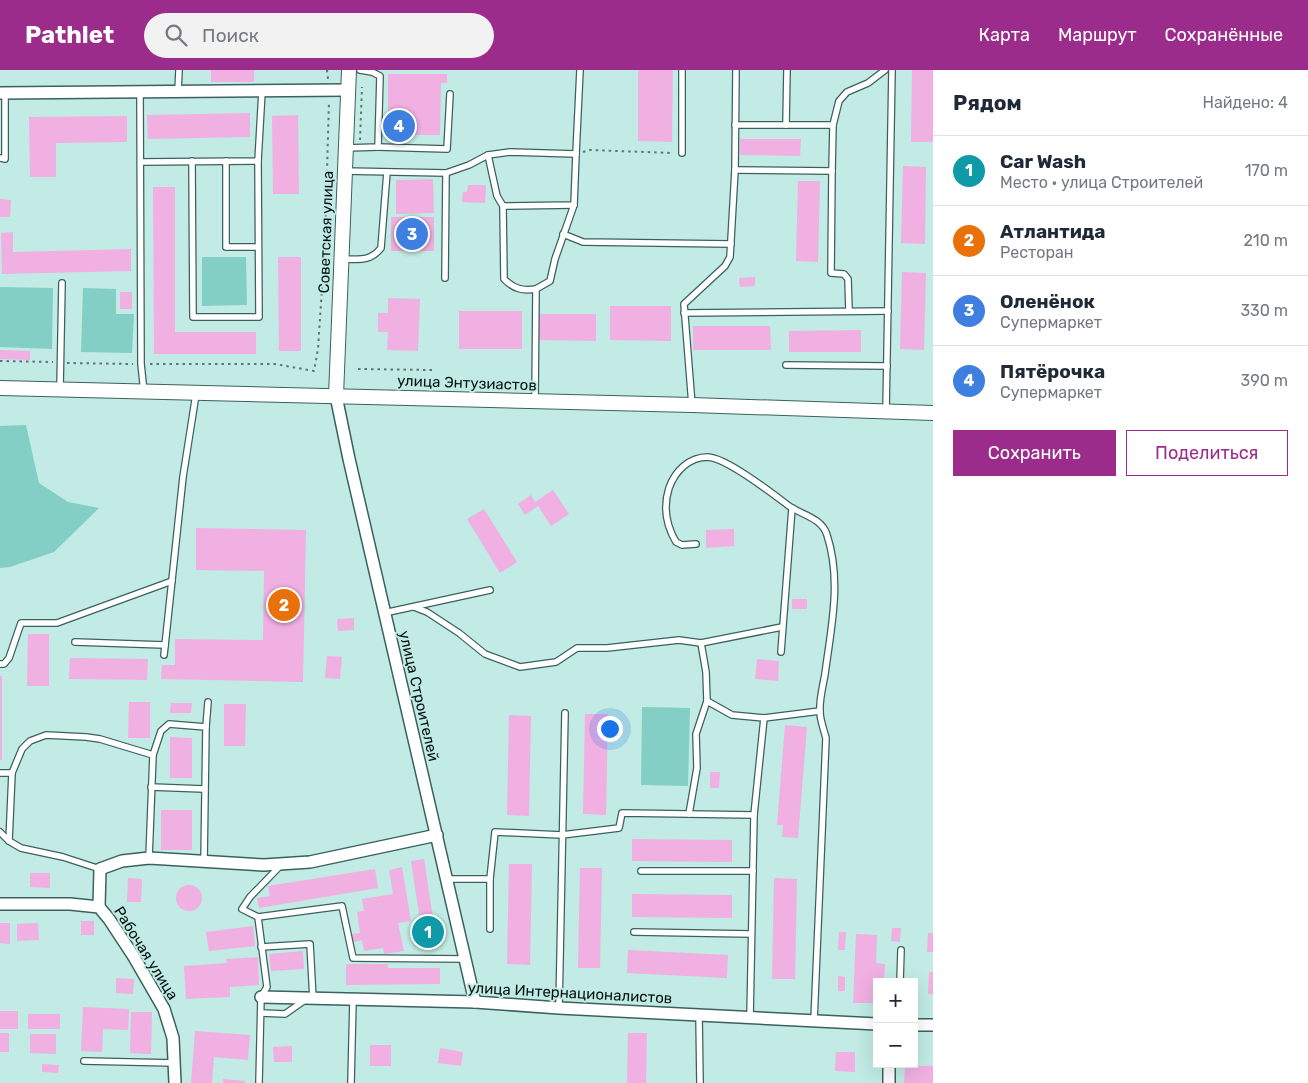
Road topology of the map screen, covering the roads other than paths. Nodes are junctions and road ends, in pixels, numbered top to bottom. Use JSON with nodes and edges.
{"nodes":[{"id":1,"x":178,"y":70,"type":"edge"},
{"id":2,"x":348,"y":70,"type":"edge"},
{"id":3,"x":361,"y":70,"type":"edge"},
{"id":4,"x":580,"y":70,"type":"edge"},
{"id":5,"x":682,"y":70,"type":"edge"},
{"id":6,"x":736,"y":70,"type":"edge"},
{"id":7,"x":786,"y":70,"type":"edge"},
{"id":8,"x":885,"y":70,"type":"edge"},
{"id":9,"x":892,"y":70,"type":"edge"},
{"id":10,"x":347,"y":90,"type":"junction"},
{"id":11,"x":178,"y":91,"type":"junction"},
{"id":12,"x":262,"y":91,"type":"junction"},
{"id":13,"x":140,"y":92,"type":"junction"},
{"id":14,"x":3,"y":93,"type":"edge"},
{"id":15,"x":450,"y":94,"type":"dead end"},
{"id":16,"x":786,"y":124,"type":"junction"},
{"id":17,"x":735,"y":125,"type":"junction"},
{"id":18,"x":833,"y":125,"type":"junction"},
{"id":19,"x":378,"y":147,"type":"junction"},
{"id":20,"x":345,"y":148,"type":"junction"},
{"id":21,"x":682,"y":153,"type":"road end"},
{"id":22,"x":576,"y":154,"type":"junction"},
{"id":23,"x":488,"y":155,"type":"junction"},
{"id":24,"x":0,"y":158,"type":"edge"},
{"id":25,"x":192,"y":161,"type":"junction"},
{"id":26,"x":226,"y":161,"type":"junction"},
{"id":27,"x":258,"y":161,"type":"junction"},
{"id":28,"x":141,"y":162,"type":"junction"},
{"id":29,"x":734,"y":170,"type":"junction"},
{"id":30,"x":344,"y":171,"type":"junction"},
{"id":31,"x":832,"y":171,"type":"junction"},
{"id":32,"x":387,"y":172,"type":"junction"},
{"id":33,"x":446,"y":173,"type":"junction"},
{"id":34,"x":574,"y":205,"type":"junction"},
{"id":35,"x":503,"y":206,"type":"junction"},
{"id":36,"x":564,"y":234,"type":"junction"},
{"id":37,"x":731,"y":244,"type":"junction"},
{"id":38,"x":258,"y":247,"type":"junction"},
{"id":39,"x":342,"y":259,"type":"junction"},
{"id":40,"x":445,"y":278,"type":"dead end"},
{"id":41,"x":62,"y":283,"type":"dead end"},
{"id":42,"x":536,"y":289,"type":"junction"},
{"id":43,"x":849,"y":311,"type":"junction"},
{"id":44,"x":888,"y":311,"type":"junction"},
{"id":45,"x":684,"y":313,"type":"junction"},
{"id":46,"x":786,"y":365,"type":"dead end"},
{"id":47,"x":887,"y":366,"type":"junction"},
{"id":48,"x":0,"y":388,"type":"edge"},
{"id":49,"x":60,"y":390,"type":"junction"},
{"id":50,"x":144,"y":392,"type":"junction"},
{"id":51,"x":196,"y":392,"type":"junction"},
{"id":52,"x":336,"y":396,"type":"junction"},
{"id":53,"x":535,"y":401,"type":"junction"},
{"id":54,"x":692,"y":405,"type":"junction"},
{"id":55,"x":886,"y":412,"type":"junction"},
{"id":56,"x":933,"y":413,"type":"edge"},
{"id":57,"x":792,"y":508,"type":"junction"},
{"id":58,"x":696,"y":544,"type":"dead end"},
{"id":59,"x":172,"y":581,"type":"junction"},
{"id":60,"x":490,"y":590,"type":"dead end"},
{"id":61,"x":414,"y":607,"type":"junction"},
{"id":62,"x":384,"y":613,"type":"junction"},
{"id":63,"x":782,"y":627,"type":"junction"},
{"id":64,"x":75,"y":642,"type":"dead end"},
{"id":65,"x":700,"y":643,"type":"junction"},
{"id":66,"x":165,"y":645,"type":"junction"},
{"id":67,"x":781,"y":652,"type":"dead end"},
{"id":68,"x":164,"y":655,"type":"dead end"},
{"id":69,"x":0,"y":664,"type":"edge"},
{"id":70,"x":707,"y":701,"type":"junction"},
{"id":71,"x":208,"y":702,"type":"dead end"},
{"id":72,"x":820,"y":712,"type":"junction"},
{"id":73,"x":565,"y":713,"type":"dead end"},
{"id":74,"x":764,"y":718,"type":"junction"},
{"id":75,"x":206,"y":727,"type":"junction"},
{"id":76,"x":153,"y":755,"type":"junction"},
{"id":77,"x":0,"y":773,"type":"edge"},
{"id":78,"x":12,"y":773,"type":"junction"},
{"id":79,"x":151,"y":787,"type":"junction"},
{"id":80,"x":204,"y":789,"type":"junction"},
{"id":81,"x":689,"y":814,"type":"junction"},
{"id":82,"x":754,"y":815,"type":"junction"},
{"id":83,"x":0,"y":832,"type":"edge"},
{"id":84,"x":437,"y":835,"type":"junction"},
{"id":85,"x":562,"y":835,"type":"junction"},
{"id":86,"x":9,"y":841,"type":"junction"},
{"id":87,"x":149,"y":858,"type":"junction"},
{"id":88,"x":204,"y":862,"type":"junction"},
{"id":89,"x":283,"y":864,"type":"junction"},
{"id":90,"x":100,"y":868,"type":"junction"},
{"id":91,"x":641,"y":871,"type":"dead end"},
{"id":92,"x":753,"y":871,"type":"junction"},
{"id":93,"x":447,"y":879,"type":"junction"},
{"id":94,"x":490,"y":879,"type":"junction"},
{"id":95,"x":0,"y":904,"type":"edge"},
{"id":96,"x":99,"y":907,"type":"junction"},
{"id":97,"x":258,"y":917,"type":"junction"},
{"id":98,"x":490,"y":929,"type":"dead end"},
{"id":99,"x":634,"y":932,"type":"dead end"},
{"id":100,"x":751,"y":934,"type":"junction"},
{"id":101,"x":262,"y":947,"type":"junction"},
{"id":102,"x":901,"y":950,"type":"dead end"},
{"id":103,"x":465,"y":959,"type":"junction"},
{"id":104,"x":900,"y":978,"type":"edge"},
{"id":105,"x":262,"y":997,"type":"junction"},
{"id":106,"x":310,"y":998,"type":"junction"},
{"id":107,"x":354,"y":1000,"type":"junction"},
{"id":108,"x":475,"y":1002,"type":"junction"},
{"id":109,"x":559,"y":1008,"type":"junction"},
{"id":110,"x":261,"y":1013,"type":"junction"},
{"id":111,"x":699,"y":1015,"type":"junction"},
{"id":112,"x":750,"y":1018,"type":"junction"},
{"id":113,"x":814,"y":1021,"type":"junction"},
{"id":114,"x":873,"y":1024,"type":"edge"},
{"id":115,"x":918,"y":1025,"type":"edge"},
{"id":116,"x":933,"y":1025,"type":"edge"},
{"id":117,"x":84,"y":1061,"type":"dead end"},
{"id":118,"x":175,"y":1063,"type":"junction"},
{"id":119,"x":889,"y":1068,"type":"edge"},
{"id":120,"x":175,"y":1083,"type":"edge"},
{"id":121,"x":259,"y":1083,"type":"edge"},
{"id":122,"x":351,"y":1083,"type":"edge"},
{"id":123,"x":700,"y":1083,"type":"edge"},
{"id":124,"x":889,"y":1083,"type":"edge"}],
"edges":[{"from":1,"to":11,"type":"lane"},
{"from":2,"to":10,"type":"street","name":"Советская улица"},
{"from":3,"to":19,"type":"lane"},
{"from":4,"to":22,"type":"lane"},
{"from":5,"to":21,"type":"lane"},
{"from":6,"to":17,"type":"lane"},
{"from":7,"to":16,"type":"lane"},
{"from":8,"to":18,"type":"lane"},
{"from":9,"to":44,"type":"lane"},
{"from":10,"to":12,"type":"street"},
{"from":10,"to":20,"type":"street","name":"Советская улица"},
{"from":11,"to":12,"type":"street"},
{"from":11,"to":13,"type":"street"},
{"from":12,"to":27,"type":"lane"},
{"from":13,"to":14,"type":"street"},
{"from":13,"to":28,"type":"lane"},
{"from":14,"to":24,"type":"lane"},
{"from":15,"to":19,"type":"lane"},
{"from":16,"to":17,"type":"lane"},
{"from":16,"to":18,"type":"lane"},
{"from":17,"to":29,"type":"lane"},
{"from":18,"to":31,"type":"lane"},
{"from":19,"to":20,"type":"lane"},
{"from":20,"to":30,"type":"street","name":"Советская улица"},
{"from":22,"to":23,"type":"lane"},
{"from":22,"to":34,"type":"lane"},
{"from":23,"to":33,"type":"lane"},
{"from":23,"to":35,"type":"lane"},
{"from":25,"to":26,"type":"lane"},
{"from":25,"to":28,"type":"lane"},
{"from":25,"to":38,"type":"lane"},
{"from":26,"to":27,"type":"lane"},
{"from":26,"to":38,"type":"lane"},
{"from":27,"to":38,"type":"lane"},
{"from":28,"to":50,"type":"lane"},
{"from":29,"to":31,"type":"lane"},
{"from":29,"to":37,"type":"lane"},
{"from":30,"to":32,"type":"lane"},
{"from":30,"to":39,"type":"street","name":"Советская улица"},
{"from":31,"to":43,"type":"lane"},
{"from":32,"to":33,"type":"lane"},
{"from":32,"to":39,"type":"lane"},
{"from":33,"to":40,"type":"lane"},
{"from":34,"to":35,"type":"lane"},
{"from":34,"to":36,"type":"lane"},
{"from":35,"to":42,"type":"lane"},
{"from":36,"to":37,"type":"lane"},
{"from":36,"to":42,"type":"lane"},
{"from":37,"to":45,"type":"lane"},
{"from":39,"to":52,"type":"street","name":"Советская улица"},
{"from":41,"to":49,"type":"lane"},
{"from":42,"to":53,"type":"lane"},
{"from":43,"to":44,"type":"lane"},
{"from":43,"to":45,"type":"lane"},
{"from":44,"to":47,"type":"lane"},
{"from":45,"to":54,"type":"lane"},
{"from":46,"to":47,"type":"lane"},
{"from":47,"to":55,"type":"lane"},
{"from":48,"to":49,"type":"street","name":"улица Энтузиастов"},
{"from":49,"to":50,"type":"street","name":"улица Энтузиастов"},
{"from":50,"to":51,"type":"street","name":"улица Энтузиастов"},
{"from":51,"to":52,"type":"street","name":"улица Энтузиастов"},
{"from":51,"to":59,"type":"lane"},
{"from":52,"to":53,"type":"street","name":"улица Энтузиастов"},
{"from":52,"to":62,"type":"street","name":"улица Строителей"},
{"from":53,"to":54,"type":"street","name":"улица Энтузиастов"},
{"from":54,"to":55,"type":"street","name":"улица Энтузиастов"},
{"from":55,"to":56,"type":"street","name":"улица Энтузиастов"},
{"from":57,"to":58,"type":"lane"},
{"from":57,"to":63,"type":"lane"},
{"from":57,"to":72,"type":"lane"},
{"from":59,"to":66,"type":"lane"},
{"from":59,"to":69,"type":"lane"},
{"from":60,"to":61,"type":"lane"},
{"from":61,"to":62,"type":"lane"},
{"from":61,"to":65,"type":"lane"},
{"from":62,"to":84,"type":"street","name":"улица Строителей"},
{"from":63,"to":65,"type":"lane"},
{"from":63,"to":67,"type":"lane"},
{"from":64,"to":66,"type":"lane"},
{"from":65,"to":70,"type":"lane"},
{"from":66,"to":68,"type":"lane"},
{"from":70,"to":74,"type":"lane"},
{"from":70,"to":81,"type":"lane"},
{"from":71,"to":75,"type":"lane"},
{"from":72,"to":74,"type":"lane"},
{"from":72,"to":113,"type":"lane"},
{"from":73,"to":85,"type":"lane"},
{"from":74,"to":82,"type":"lane"},
{"from":75,"to":76,"type":"lane"},
{"from":75,"to":80,"type":"lane"},
{"from":76,"to":78,"type":"lane"},
{"from":76,"to":79,"type":"lane"},
{"from":77,"to":78,"type":"lane"},
{"from":78,"to":86,"type":"lane"},
{"from":79,"to":80,"type":"lane"},
{"from":79,"to":87,"type":"lane"},
{"from":80,"to":88,"type":"lane"},
{"from":81,"to":82,"type":"lane"},
{"from":81,"to":85,"type":"lane"},
{"from":82,"to":92,"type":"lane"},
{"from":83,"to":86,"type":"lane"},
{"from":84,"to":89,"type":"street"},
{"from":84,"to":93,"type":"street","name":"улица Строителей"},
{"from":85,"to":94,"type":"lane"},
{"from":85,"to":109,"type":"lane"},
{"from":86,"to":90,"type":"lane"},
{"from":87,"to":88,"type":"street"},
{"from":87,"to":90,"type":"street"},
{"from":88,"to":89,"type":"street"},
{"from":89,"to":97,"type":"lane"},
{"from":90,"to":96,"type":"street"},
{"from":91,"to":92,"type":"lane"},
{"from":92,"to":100,"type":"lane"},
{"from":93,"to":94,"type":"lane"},
{"from":93,"to":103,"type":"street","name":"улица Строителей"},
{"from":94,"to":98,"type":"lane"},
{"from":95,"to":96,"type":"street","name":"Рабочая улица"},
{"from":96,"to":118,"type":"street","name":"Рабочая улица"},
{"from":97,"to":101,"type":"lane"},
{"from":97,"to":103,"type":"lane"},
{"from":99,"to":100,"type":"lane"},
{"from":100,"to":112,"type":"lane"},
{"from":101,"to":105,"type":"lane"},
{"from":101,"to":106,"type":"lane"},
{"from":102,"to":104,"type":"lane"},
{"from":103,"to":108,"type":"street","name":"улица Строителей"},
{"from":105,"to":106,"type":"street","name":"улица Интернационалистов"},
{"from":105,"to":110,"type":"lane"},
{"from":106,"to":107,"type":"street","name":"улица Интернационалистов"},
{"from":106,"to":110,"type":"lane"},
{"from":107,"to":108,"type":"street","name":"улица Интернационалистов"},
{"from":107,"to":122,"type":"lane"},
{"from":108,"to":109,"type":"street","name":"улица Интернационалистов"},
{"from":109,"to":111,"type":"street","name":"улица Интернационалистов"},
{"from":110,"to":121,"type":"lane"},
{"from":111,"to":112,"type":"street","name":"улица Интернационалистов"},
{"from":111,"to":123,"type":"lane"},
{"from":112,"to":113,"type":"street","name":"улица Интернационалистов"},
{"from":113,"to":114,"type":"street","name":"улица Интернационалистов"},
{"from":115,"to":116,"type":"street"},
{"from":117,"to":118,"type":"lane"},
{"from":118,"to":120,"type":"street","name":"Рабочая улица"},
{"from":119,"to":124,"type":"street"}]}
